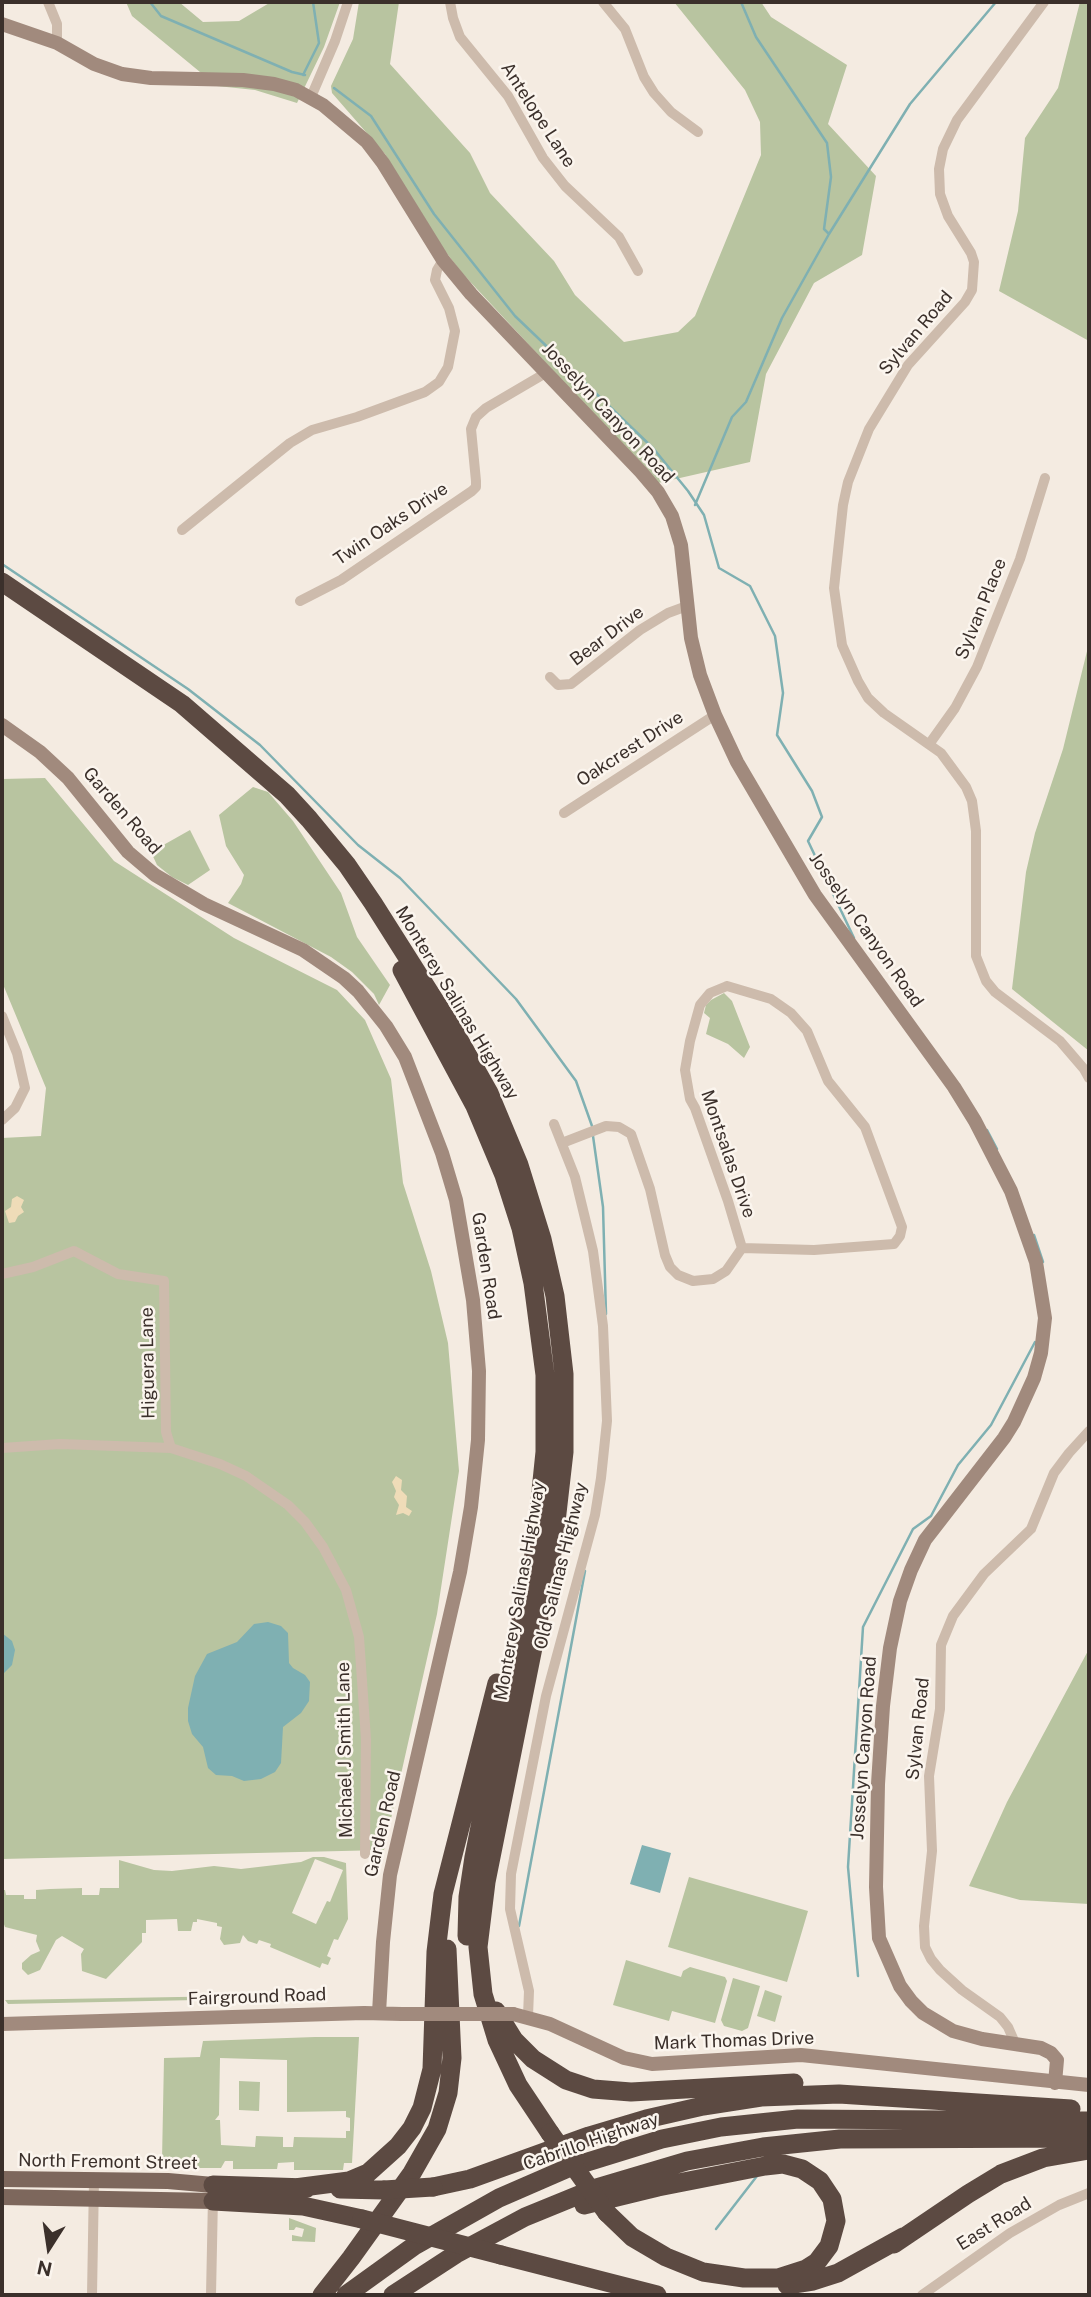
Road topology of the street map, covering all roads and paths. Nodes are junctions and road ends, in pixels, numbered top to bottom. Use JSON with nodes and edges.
{"nodes":[{"id":1,"x":48,"y":2,"type":"edge"},
{"id":2,"x":348,"y":2,"type":"edge"},
{"id":3,"x":450,"y":2,"type":"edge"},
{"id":4,"x":603,"y":2,"type":"edge"},
{"id":5,"x":1044,"y":2,"type":"edge"},
{"id":6,"x":2,"y":23,"type":"edge"},
{"id":7,"x":57,"y":43,"type":"junction"},
{"id":8,"x":311,"y":97,"type":"junction"},
{"id":9,"x":698,"y":132,"type":"dead end"},
{"id":10,"x":443,"y":260,"type":"junction"},
{"id":11,"x":638,"y":271,"type":"dead end"},
{"id":12,"x":544,"y":374,"type":"junction"},
{"id":13,"x":1045,"y":478,"type":"dead end"},
{"id":14,"x":182,"y":530,"type":"dead end"},
{"id":15,"x":2,"y":582,"type":"edge"},
{"id":16,"x":300,"y":601,"type":"dead end"},
{"id":17,"x":687,"y":606,"type":"junction"},
{"id":18,"x":550,"y":677,"type":"dead end"},
{"id":19,"x":715,"y":715,"type":"junction"},
{"id":20,"x":2,"y":725,"type":"edge"},
{"id":21,"x":930,"y":743,"type":"junction"},
{"id":22,"x":269,"y":780,"type":"junction"},
{"id":23,"x":564,"y":813,"type":"dead end"},
{"id":24,"x":2,"y":1016,"type":"edge"},
{"id":25,"x":1089,"y":1078,"type":"edge"},
{"id":26,"x":2,"y":1120,"type":"edge"},
{"id":27,"x":554,"y":1124,"type":"dead end"},
{"id":28,"x":562,"y":1143,"type":"junction"},
{"id":29,"x":742,"y":1248,"type":"junction"},
{"id":30,"x":2,"y":1274,"type":"edge"},
{"id":31,"x":1089,"y":1432,"type":"edge"},
{"id":32,"x":2,"y":1447,"type":"edge"},
{"id":33,"x":172,"y":1448,"type":"junction"},
{"id":34,"x":537,"y":1529,"type":"junction"},
{"id":35,"x":465,"y":1810,"type":"junction"},
{"id":36,"x":365,"y":1854,"type":"dead end"},
{"id":37,"x":482,"y":1901,"type":"junction"},
{"id":38,"x":379,"y":2013,"type":"junction"},
{"id":39,"x":521,"y":2015,"type":"junction"},
{"id":40,"x":2,"y":2024,"type":"edge"},
{"id":41,"x":1015,"y":2043,"type":"junction"},
{"id":42,"x":1055,"y":2082,"type":"junction"},
{"id":43,"x":1089,"y":2085,"type":"edge"},
{"id":44,"x":867,"y":2095,"type":"junction"},
{"id":45,"x":1089,"y":2110,"type":"edge"},
{"id":46,"x":1089,"y":2121,"type":"edge"},
{"id":47,"x":546,"y":2135,"type":"junction"},
{"id":48,"x":1089,"y":2138,"type":"edge"},
{"id":49,"x":1089,"y":2150,"type":"edge"},
{"id":50,"x":2,"y":2179,"type":"edge"},
{"id":51,"x":94,"y":2180,"type":"junction"},
{"id":52,"x":295,"y":2188,"type":"junction"},
{"id":53,"x":213,"y":2193,"type":"junction"},
{"id":54,"x":1089,"y":2193,"type":"edge"},
{"id":55,"x":2,"y":2197,"type":"edge"},
{"id":56,"x":94,"y":2198,"type":"junction"},
{"id":57,"x":602,"y":2214,"type":"junction"},
{"id":58,"x":490,"y":2235,"type":"junction"},
{"id":59,"x":903,"y":2237,"type":"junction"},
{"id":60,"x":92,"y":2295,"type":"edge"},
{"id":61,"x":211,"y":2295,"type":"edge"},
{"id":62,"x":322,"y":2295,"type":"edge"},
{"id":63,"x":346,"y":2295,"type":"edge"},
{"id":64,"x":393,"y":2295,"type":"edge"},
{"id":65,"x":657,"y":2295,"type":"edge"},
{"id":66,"x":802,"y":2295,"type":"edge"},
{"id":67,"x":922,"y":2295,"type":"edge"}],
"edges":[{"from":1,"to":7,"type":"street"},
{"from":2,"to":8,"type":"street"},
{"from":3,"to":11,"type":"street","name":"Antelope Lane"},
{"from":4,"to":9,"type":"street"},
{"from":5,"to":21,"type":"street","name":"Sylvan Road"},
{"from":6,"to":7,"type":"street","name":"Josselyn Canyon Road"},
{"from":7,"to":8,"type":"street","name":"Josselyn Canyon Road"},
{"from":8,"to":10,"type":"street","name":"Josselyn Canyon Road"},
{"from":10,"to":12,"type":"street","name":"Josselyn Canyon Road"},
{"from":10,"to":14,"type":"street"},
{"from":12,"to":16,"type":"street","name":"Twin Oaks Drive"},
{"from":12,"to":17,"type":"street","name":"Josselyn Canyon Road"},
{"from":13,"to":21,"type":"street","name":"Sylvan Place"},
{"from":15,"to":22,"type":"highway","name":"Monterey Salinas Highway"},
{"from":17,"to":18,"type":"street","name":"Bear Drive"},
{"from":17,"to":19,"type":"street","name":"Josselyn Canyon Road"},
{"from":19,"to":23,"type":"street","name":"Oakcrest Drive"},
{"from":19,"to":41,"type":"street","name":"Josselyn Canyon Road"},
{"from":20,"to":38,"type":"street","name":"Garden Road"},
{"from":21,"to":25,"type":"street","name":"Sylvan Road"},
{"from":22,"to":34,"type":"highway","name":"Monterey Salinas Highway"},
{"from":22,"to":37,"type":"highway","name":"Monterey Salinas Highway"},
{"from":24,"to":26,"type":"street"},
{"from":27,"to":28,"type":"street","name":"Old Salinas Highway"},
{"from":28,"to":29,"type":"street"},
{"from":28,"to":39,"type":"street","name":"Old Salinas Highway"},
{"from":29,"to":29,"type":"street","name":"Montsalas Drive"},
{"from":30,"to":33,"type":"street","name":"Higuera Lane"},
{"from":31,"to":41,"type":"street","name":"Sylvan Road"},
{"from":32,"to":33,"type":"street","name":"Michael J Smith Lane"},
{"from":33,"to":36,"type":"street","name":"Michael J Smith Lane"},
{"from":34,"to":35,"type":"highway"},
{"from":34,"to":47,"type":"highway"},
{"from":35,"to":52,"type":"highway"},
{"from":35,"to":62,"type":"highway"},
{"from":37,"to":44,"type":"highway"},
{"from":37,"to":47,"type":"highway"},
{"from":38,"to":39,"type":"street","name":"Fairground Road","bridge":true},
{"from":38,"to":40,"type":"street","name":"Fairground Road"},
{"from":39,"to":42,"type":"street","name":"Mark Thomas Drive"},
{"from":41,"to":42,"type":"street","name":"Josselyn Canyon Road"},
{"from":42,"to":43,"type":"street","name":"Mark Thomas Drive"},
{"from":44,"to":45,"type":"highway"},
{"from":44,"to":52,"type":"highway","bridge":true},
{"from":46,"to":63,"type":"highway","name":"Cabrillo Highway"},
{"from":47,"to":57,"type":"highway"},
{"from":48,"to":58,"type":"highway"},
{"from":49,"to":59,"type":"highway"},
{"from":50,"to":51,"type":"main road","name":"North Fremont Street"},
{"from":51,"to":53,"type":"main road","name":"North Fremont Street"},
{"from":51,"to":56,"type":"street"},
{"from":52,"to":53,"type":"highway"},
{"from":53,"to":56,"type":"main road","name":"North Fremont Street"},
{"from":53,"to":61,"type":"street"},
{"from":53,"to":65,"type":"highway","bridge":true},
{"from":54,"to":67,"type":"street","name":"East Road"},
{"from":55,"to":56,"type":"main road","name":"North Fremont Street"},
{"from":56,"to":60,"type":"street"},
{"from":57,"to":58,"type":"highway"},
{"from":57,"to":59,"type":"highway"},
{"from":58,"to":64,"type":"highway"},
{"from":59,"to":66,"type":"highway"}]}
